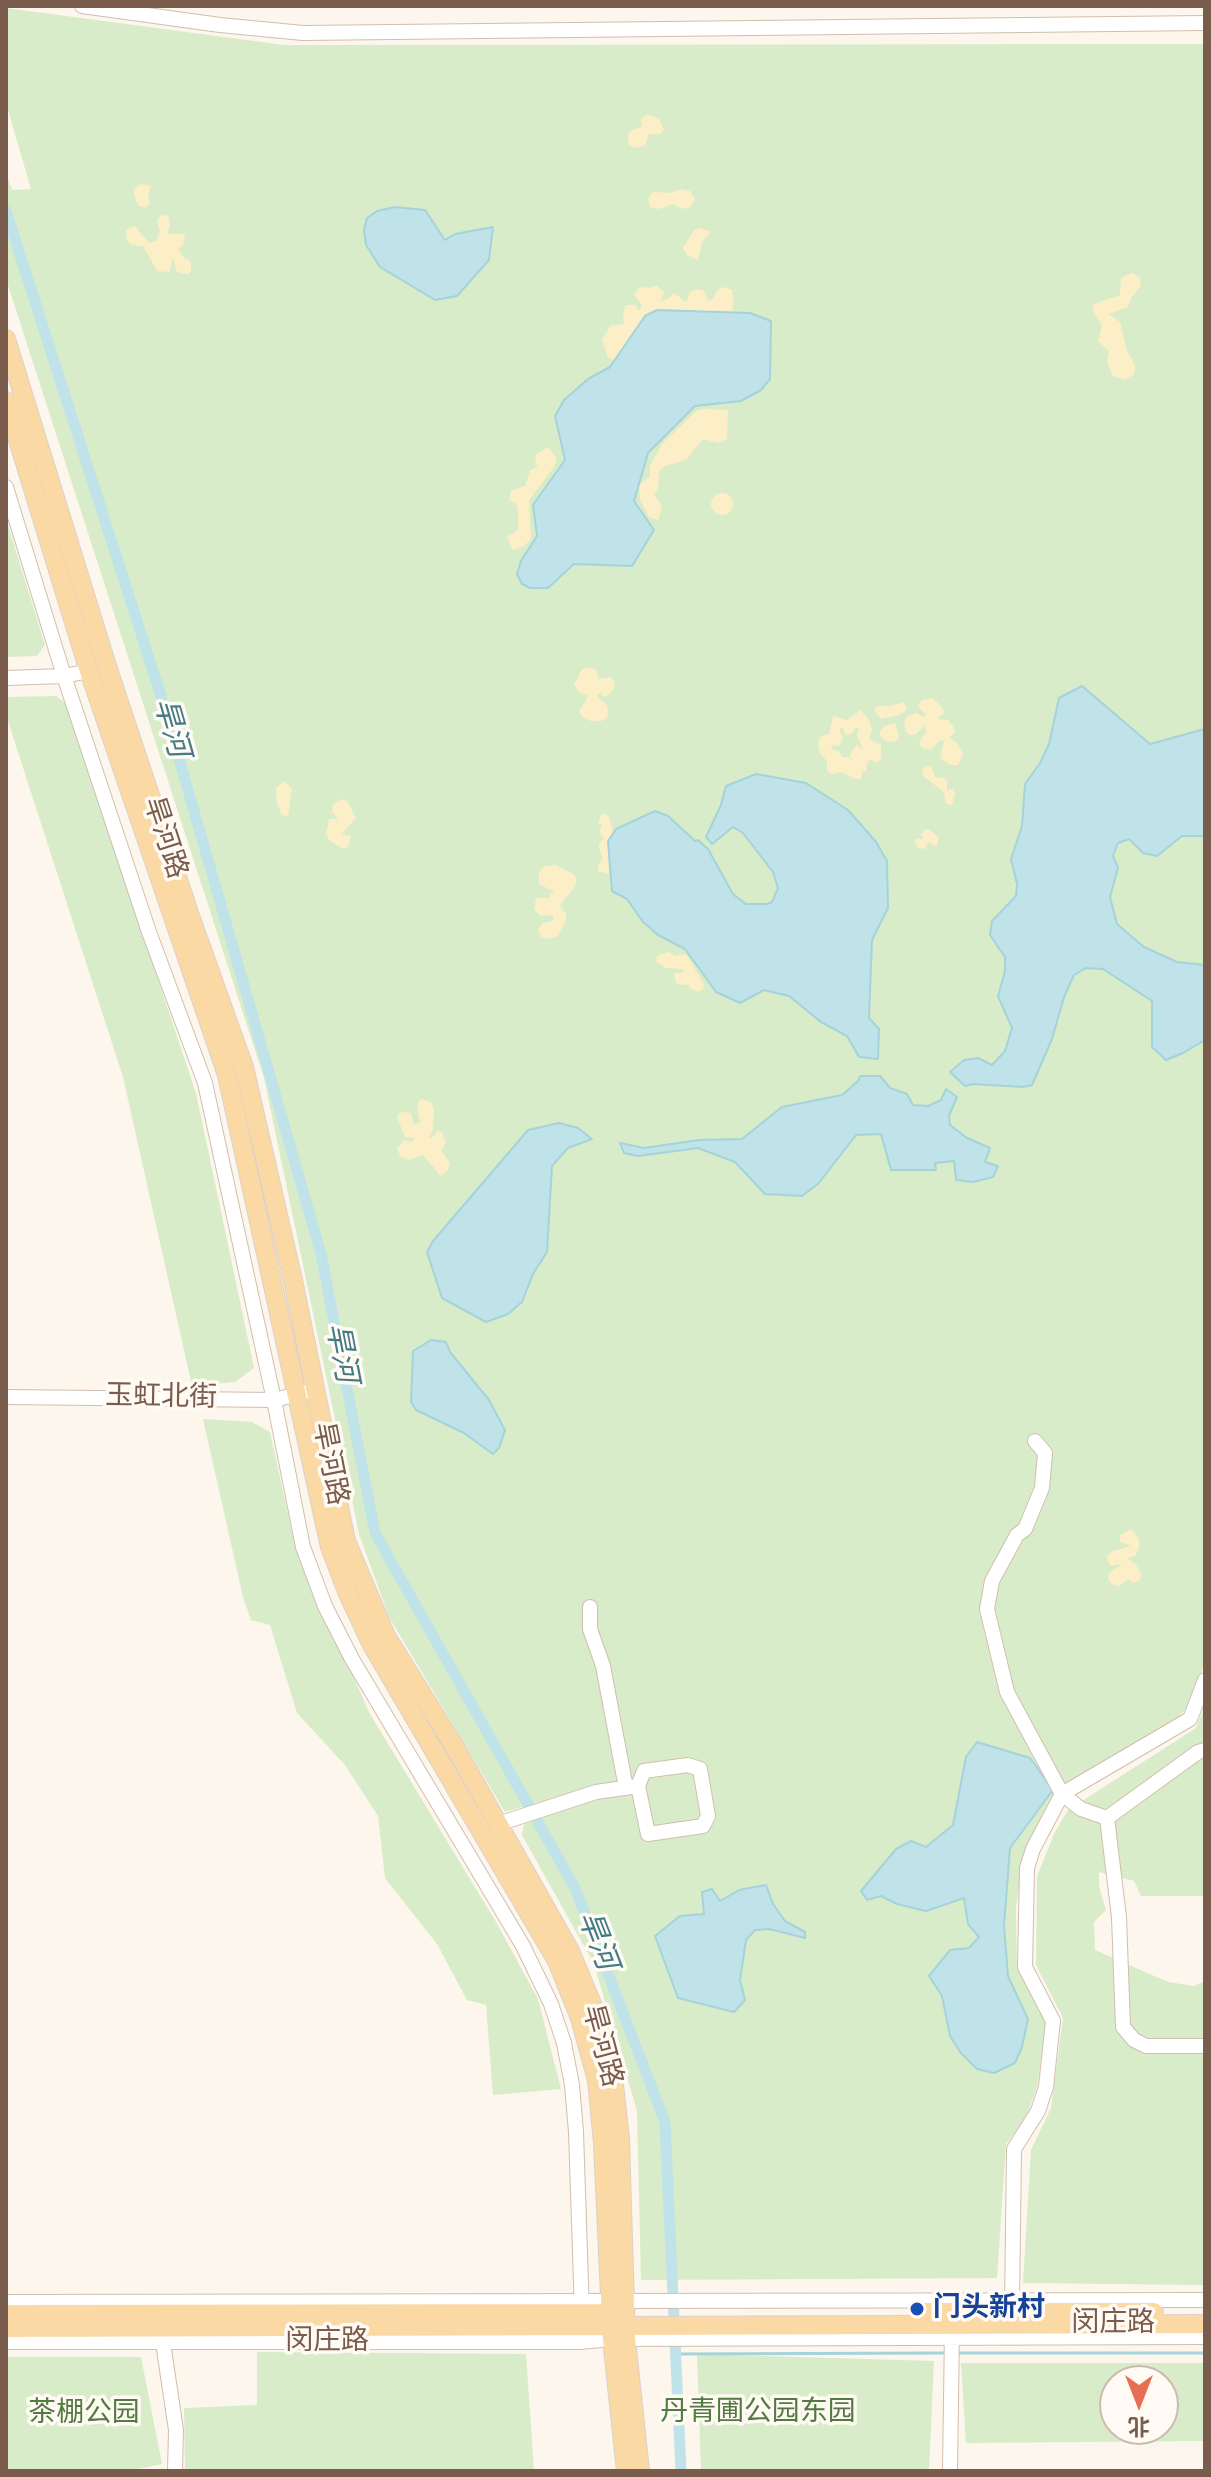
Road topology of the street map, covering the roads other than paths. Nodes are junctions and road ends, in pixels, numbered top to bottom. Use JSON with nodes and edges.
{"nodes":[{"id":1,"x":82,"y":6,"type":"edge"},
{"id":2,"x":1205,"y":23,"type":"edge"},
{"id":3,"x":6,"y":339,"type":"edge"},
{"id":4,"x":6,"y":401,"type":"edge"},
{"id":5,"x":6,"y":487,"type":"edge"},
{"id":6,"x":71,"y":581,"type":"junction"},
{"id":7,"x":89,"y":671,"type":"junction"},
{"id":8,"x":64,"y":676,"type":"junction"},
{"id":9,"x":6,"y":678,"type":"edge"},
{"id":10,"x":125,"y":751,"type":"junction"},
{"id":11,"x":315,"y":1390,"type":"junction"},
{"id":12,"x":296,"y":1395,"type":"junction"},
{"id":13,"x":6,"y":1397,"type":"edge"},
{"id":14,"x":274,"y":1400,"type":"junction"},
{"id":15,"x":1035,"y":1441,"type":"dead end"},
{"id":16,"x":332,"y":1519,"type":"junction"},
{"id":17,"x":590,"y":1607,"type":"dead end"},
{"id":18,"x":1205,"y":1680,"type":"edge"},
{"id":19,"x":1205,"y":1750,"type":"edge"},
{"id":20,"x":632,"y":1787,"type":"junction"},
{"id":21,"x":1062,"y":1794,"type":"junction"},
{"id":22,"x":1107,"y":1818,"type":"junction"},
{"id":23,"x":504,"y":1822,"type":"junction"},
{"id":24,"x":1205,"y":2046,"type":"edge"},
{"id":25,"x":1205,"y":2300,"type":"edge"},
{"id":26,"x":6,"y":2302,"type":"edge"},
{"id":27,"x":1012,"y":2306,"type":"junction"},
{"id":28,"x":582,"y":2307,"type":"junction"},
{"id":29,"x":1205,"y":2312,"type":"edge"},
{"id":30,"x":6,"y":2314,"type":"edge"},
{"id":31,"x":618,"y":2319,"type":"junction"},
{"id":32,"x":648,"y":2319,"type":"junction"},
{"id":33,"x":685,"y":2319,"type":"junction"},
{"id":34,"x":1205,"y":2324,"type":"edge"},
{"id":35,"x":398,"y":2327,"type":"junction"},
{"id":36,"x":6,"y":2328,"type":"edge"},
{"id":37,"x":162,"y":2335,"type":"junction"},
{"id":38,"x":1205,"y":2337,"type":"edge"},
{"id":39,"x":6,"y":2342,"type":"edge"},
{"id":40,"x":425,"y":2342,"type":"junction"},
{"id":41,"x":952,"y":2342,"type":"junction"},
{"id":42,"x":175,"y":2471,"type":"edge"},
{"id":43,"x":626,"y":2471,"type":"edge"},
{"id":44,"x":640,"y":2471,"type":"edge"},
{"id":45,"x":950,"y":2471,"type":"edge"}],
"edges":[{"from":1,"to":2,"type":"street"},
{"from":3,"to":6,"type":"main road","name":"旱河路"},
{"from":4,"to":6,"type":"main road","name":"旱河路"},
{"from":5,"to":8,"type":"street","name":"旱河路"},
{"from":6,"to":7,"type":"main road","name":"旱河路"},
{"from":6,"to":10,"type":"main road","name":"旱河路"},
{"from":7,"to":8,"type":"street"},
{"from":7,"to":10,"type":"main road","name":"旱河路"},
{"from":8,"to":9,"type":"street"},
{"from":8,"to":14,"type":"street","name":"旱河路"},
{"from":10,"to":11,"type":"main road","name":"旱河路"},
{"from":10,"to":12,"type":"main road","name":"旱河路"},
{"from":11,"to":12,"type":"street","name":"玉虹北街"},
{"from":11,"to":16,"type":"main road","name":"旱河路"},
{"from":12,"to":14,"type":"street","name":"玉虹北街"},
{"from":12,"to":16,"type":"main road","name":"旱河路"},
{"from":13,"to":14,"type":"street","name":"玉虹北街"},
{"from":14,"to":28,"type":"street","name":"旱河路"},
{"from":15,"to":21,"type":"street"},
{"from":16,"to":23,"type":"main road","name":"旱河路"},
{"from":16,"to":31,"type":"main road","name":"旱河路"},
{"from":17,"to":20,"type":"street"},
{"from":18,"to":21,"type":"street"},
{"from":19,"to":22,"type":"street"},
{"from":20,"to":20,"type":"street"},
{"from":20,"to":23,"type":"street"},
{"from":21,"to":22,"type":"street"},
{"from":21,"to":27,"type":"street"},
{"from":22,"to":24,"type":"street"},
{"from":23,"to":31,"type":"main road","name":"旱河路"},
{"from":25,"to":27,"type":"street","name":"闵庄路"},
{"from":26,"to":28,"type":"street","name":"闵庄路"},
{"from":27,"to":29,"type":"main road","name":"闵庄路"},
{"from":27,"to":33,"type":"main road","name":"闵庄路"},
{"from":27,"to":41,"type":"street"},
{"from":28,"to":30,"type":"main road","name":"闵庄路"},
{"from":28,"to":31,"type":"main road","name":"闵庄路"},
{"from":31,"to":32,"type":"main road","name":"闵庄路"},
{"from":31,"to":35,"type":"main road","name":"闵庄路"},
{"from":31,"to":40,"type":"street","name":"闵庄路"},
{"from":31,"to":43,"type":"main road","name":"旱河路"},
{"from":31,"to":44,"type":"main road","name":"旱河路"},
{"from":32,"to":33,"type":"main road","name":"闵庄路"},
{"from":32,"to":33,"type":"street"},
{"from":33,"to":41,"type":"main road","name":"闵庄路"},
{"from":34,"to":41,"type":"main road","name":"闵庄路"},
{"from":35,"to":37,"type":"main road","name":"闵庄路"},
{"from":35,"to":40,"type":"street"},
{"from":36,"to":37,"type":"main road","name":"闵庄路"},
{"from":37,"to":39,"type":"street","name":"闵庄路"},
{"from":37,"to":40,"type":"street","name":"闵庄路"},
{"from":37,"to":42,"type":"street"},
{"from":38,"to":41,"type":"street","name":"闵庄路"},
{"from":41,"to":45,"type":"street"}]}
